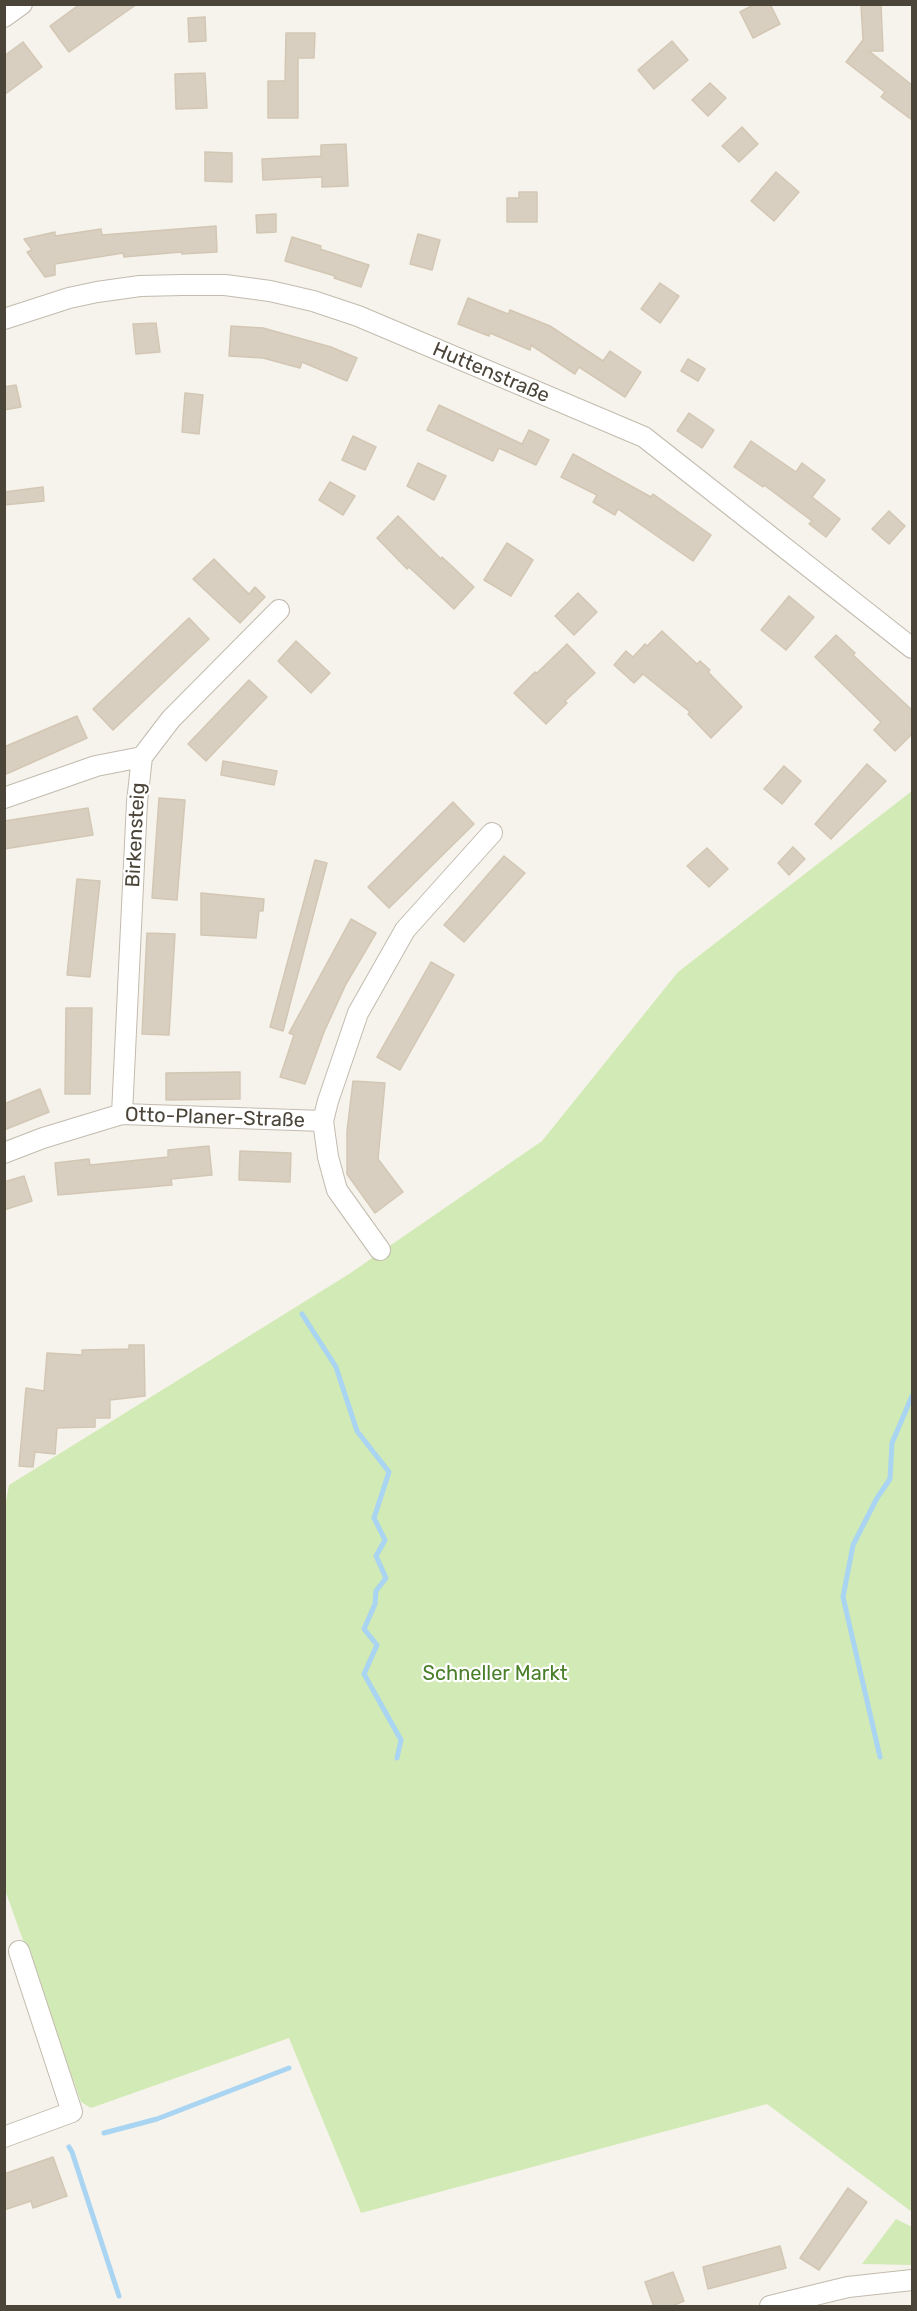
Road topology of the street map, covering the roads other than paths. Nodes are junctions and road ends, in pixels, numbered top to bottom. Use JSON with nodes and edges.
{"nodes":[{"id":1,"x":22,"y":4,"type":"edge"},
{"id":2,"x":4,"y":17,"type":"edge"},
{"id":3,"x":4,"y":320,"type":"edge"},
{"id":4,"x":279,"y":610,"type":"dead end"},
{"id":5,"x":912,"y":648,"type":"edge"},
{"id":6,"x":142,"y":757,"type":"junction"},
{"id":7,"x":4,"y":798,"type":"edge"},
{"id":8,"x":492,"y":833,"type":"dead end"},
{"id":9,"x":122,"y":1114,"type":"junction"},
{"id":10,"x":323,"y":1122,"type":"junction"},
{"id":11,"x":4,"y":1153,"type":"edge"},
{"id":12,"x":380,"y":1250,"type":"dead end"},
{"id":13,"x":19,"y":1951,"type":"dead end"},
{"id":14,"x":4,"y":2136,"type":"edge"},
{"id":15,"x":912,"y":2280,"type":"edge"},
{"id":16,"x":770,"y":2307,"type":"edge"}],
"edges":[{"from":1,"to":2,"type":"street"},
{"from":3,"to":5,"type":"street","name":"Huttenstraße"},
{"from":4,"to":6,"type":"street","name":"Birkensteig"},
{"from":6,"to":7,"type":"street"},
{"from":6,"to":9,"type":"street","name":"Birkensteig"},
{"from":8,"to":10,"type":"street"},
{"from":9,"to":10,"type":"street","name":"Otto-Planer-Straße"},
{"from":9,"to":11,"type":"street","name":"Otto-Planer-Straße"},
{"from":10,"to":12,"type":"street"},
{"from":13,"to":14,"type":"street"},
{"from":15,"to":16,"type":"street"}]}
